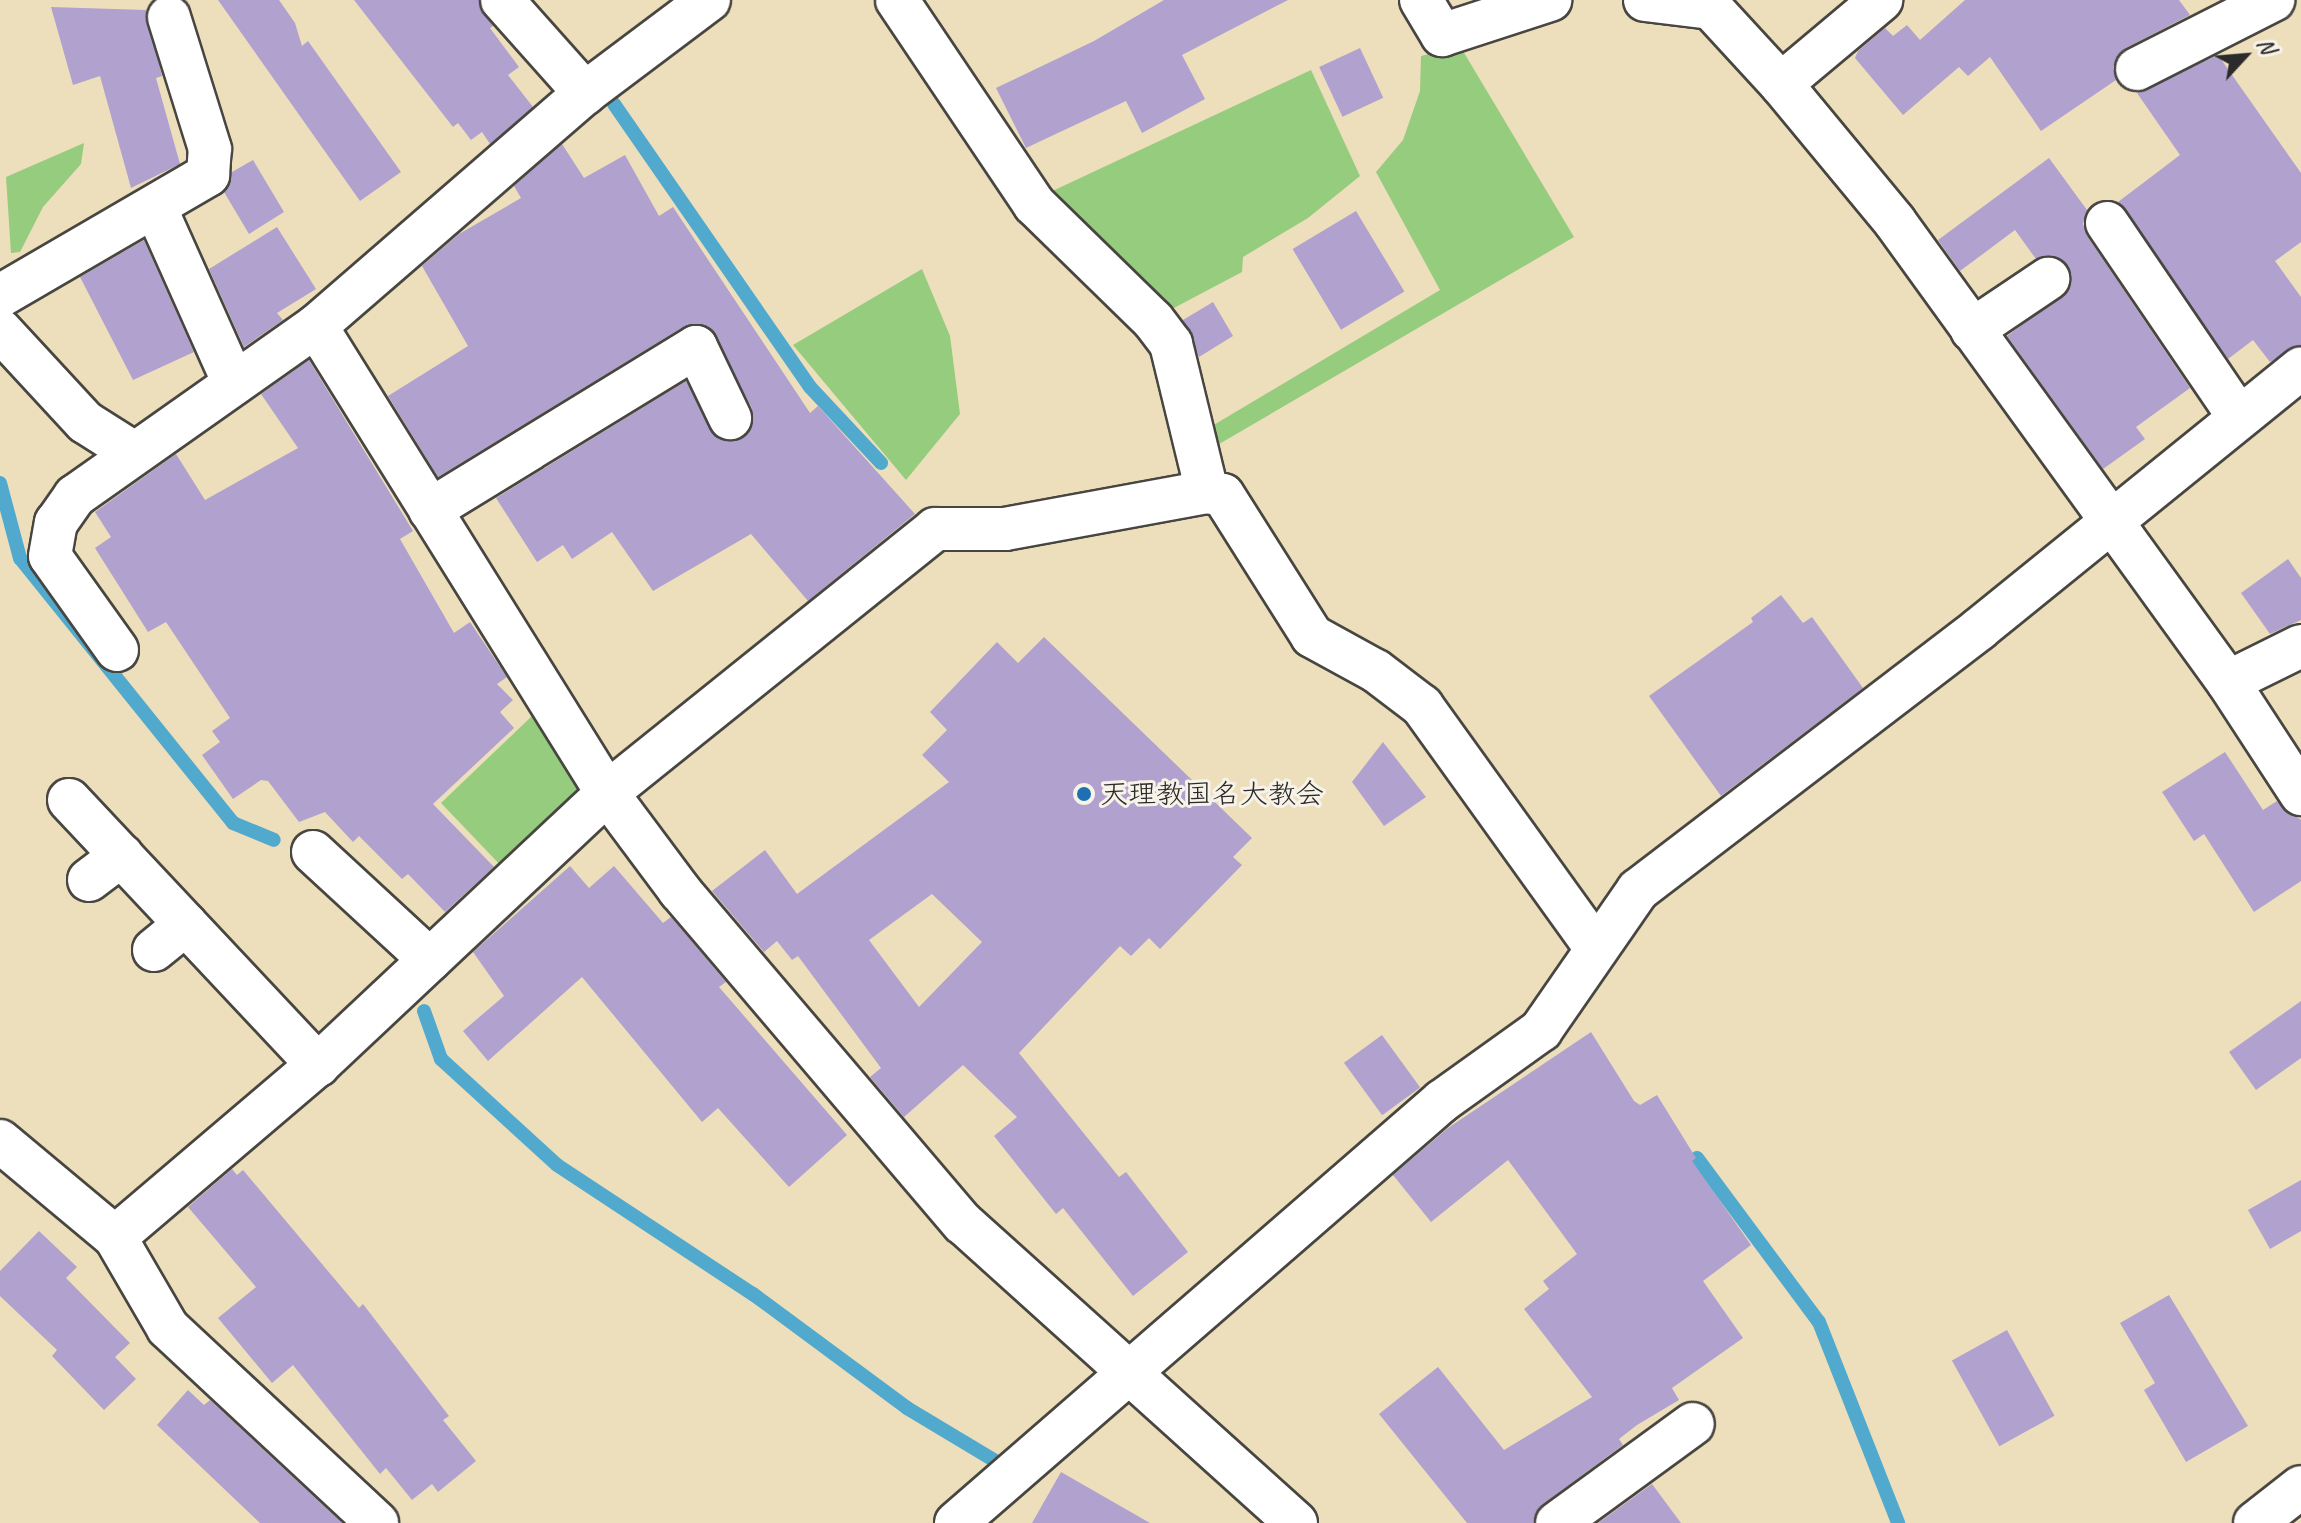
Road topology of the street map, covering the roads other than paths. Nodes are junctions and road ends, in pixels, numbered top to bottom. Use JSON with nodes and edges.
{"nodes":[{"id":1,"x":502,"y":0,"type":"edge"},
{"id":2,"x":709,"y":0,"type":"edge"},
{"id":3,"x":897,"y":0,"type":"edge"},
{"id":4,"x":1421,"y":0,"type":"edge"},
{"id":5,"x":1550,"y":0,"type":"edge"},
{"id":6,"x":1645,"y":0,"type":"edge"},
{"id":7,"x":1881,"y":0,"type":"edge"},
{"id":8,"x":2273,"y":0,"type":"edge"},
{"id":9,"x":1708,"y":4,"type":"edge"},
{"id":10,"x":169,"y":17,"type":"dead end"},
{"id":11,"x":2137,"y":69,"type":"dead end"},
{"id":12,"x":1781,"y":84,"type":"junction"},
{"id":13,"x":585,"y":93,"type":"junction"},
{"id":14,"x":156,"y":209,"type":"junction"},
{"id":15,"x":2107,"y":223,"type":"dead end"},
{"id":16,"x":2048,"y":279,"type":"dead end"},
{"id":17,"x":0,"y":296,"type":"edge"},
{"id":18,"x":316,"y":326,"type":"junction"},
{"id":19,"x":0,"y":330,"type":"edge"},
{"id":20,"x":1972,"y":330,"type":"junction"},
{"id":21,"x":2301,"y":368,"type":"edge"},
{"id":22,"x":234,"y":383,"type":"junction"},
{"id":23,"x":2238,"y":416,"type":"junction"},
{"id":24,"x":730,"y":418,"type":"dead end"},
{"id":25,"x":134,"y":453,"type":"junction"},
{"id":26,"x":1207,"y":492,"type":"junction"},
{"id":27,"x":430,"y":510,"type":"junction"},
{"id":28,"x":2112,"y":523,"type":"junction"},
{"id":29,"x":2301,"y":646,"type":"edge"},
{"id":30,"x":117,"y":650,"type":"dead end"},
{"id":31,"x":2228,"y":682,"type":"junction"},
{"id":32,"x":607,"y":793,"type":"junction"},
{"id":33,"x":2301,"y":794,"type":"edge"},
{"id":34,"x":69,"y":800,"type":"dead end"},
{"id":35,"x":313,"y":852,"type":"dead end"},
{"id":36,"x":122,"y":855,"type":"junction"},
{"id":37,"x":89,"y":880,"type":"dead end"},
{"id":38,"x":1596,"y":948,"type":"junction"},
{"id":39,"x":430,"y":960,"type":"junction"},
{"id":40,"x":318,"y":1065,"type":"junction"},
{"id":41,"x":0,"y":1141,"type":"edge"},
{"id":42,"x":115,"y":1237,"type":"junction"},
{"id":43,"x":1125,"y":1374,"type":"junction"},
{"id":44,"x":1693,"y":1424,"type":"dead end"},
{"id":45,"x":2301,"y":1487,"type":"edge"},
{"id":46,"x":377,"y":1523,"type":"edge"},
{"id":47,"x":956,"y":1523,"type":"edge"},
{"id":48,"x":1296,"y":1523,"type":"edge"},
{"id":49,"x":1557,"y":1523,"type":"edge"},
{"id":50,"x":2255,"y":1523,"type":"edge"}],
"edges":[{"from":1,"to":13,"type":"street"},
{"from":2,"to":13,"type":"street"},
{"from":3,"to":26,"type":"street"},
{"from":4,"to":5,"type":"street"},
{"from":6,"to":9,"type":"street"},
{"from":7,"to":12,"type":"street"},
{"from":8,"to":11,"type":"street"},
{"from":9,"to":12,"type":"street"},
{"from":10,"to":14,"type":"street"},
{"from":12,"to":20,"type":"street"},
{"from":13,"to":18,"type":"street"},
{"from":14,"to":17,"type":"street"},
{"from":14,"to":22,"type":"street"},
{"from":15,"to":23,"type":"street"},
{"from":16,"to":20,"type":"street"},
{"from":18,"to":22,"type":"street"},
{"from":18,"to":27,"type":"street"},
{"from":19,"to":25,"type":"street"},
{"from":20,"to":28,"type":"street"},
{"from":21,"to":23,"type":"street"},
{"from":22,"to":25,"type":"street"},
{"from":23,"to":28,"type":"street"},
{"from":24,"to":27,"type":"street"},
{"from":25,"to":30,"type":"street"},
{"from":26,"to":32,"type":"street"},
{"from":26,"to":38,"type":"street"},
{"from":27,"to":32,"type":"street"},
{"from":28,"to":31,"type":"street"},
{"from":28,"to":38,"type":"street"},
{"from":29,"to":31,"type":"street"},
{"from":31,"to":33,"type":"street"},
{"from":32,"to":39,"type":"street"},
{"from":32,"to":43,"type":"street"},
{"from":34,"to":36,"type":"street"},
{"from":35,"to":39,"type":"street"},
{"from":36,"to":37,"type":"street"},
{"from":36,"to":40,"type":"street"},
{"from":38,"to":43,"type":"street"},
{"from":39,"to":40,"type":"street"},
{"from":40,"to":42,"type":"street"},
{"from":41,"to":42,"type":"street"},
{"from":42,"to":46,"type":"street"},
{"from":43,"to":47,"type":"street"},
{"from":43,"to":48,"type":"street"},
{"from":44,"to":49,"type":"street"},
{"from":45,"to":50,"type":"street"}]}
